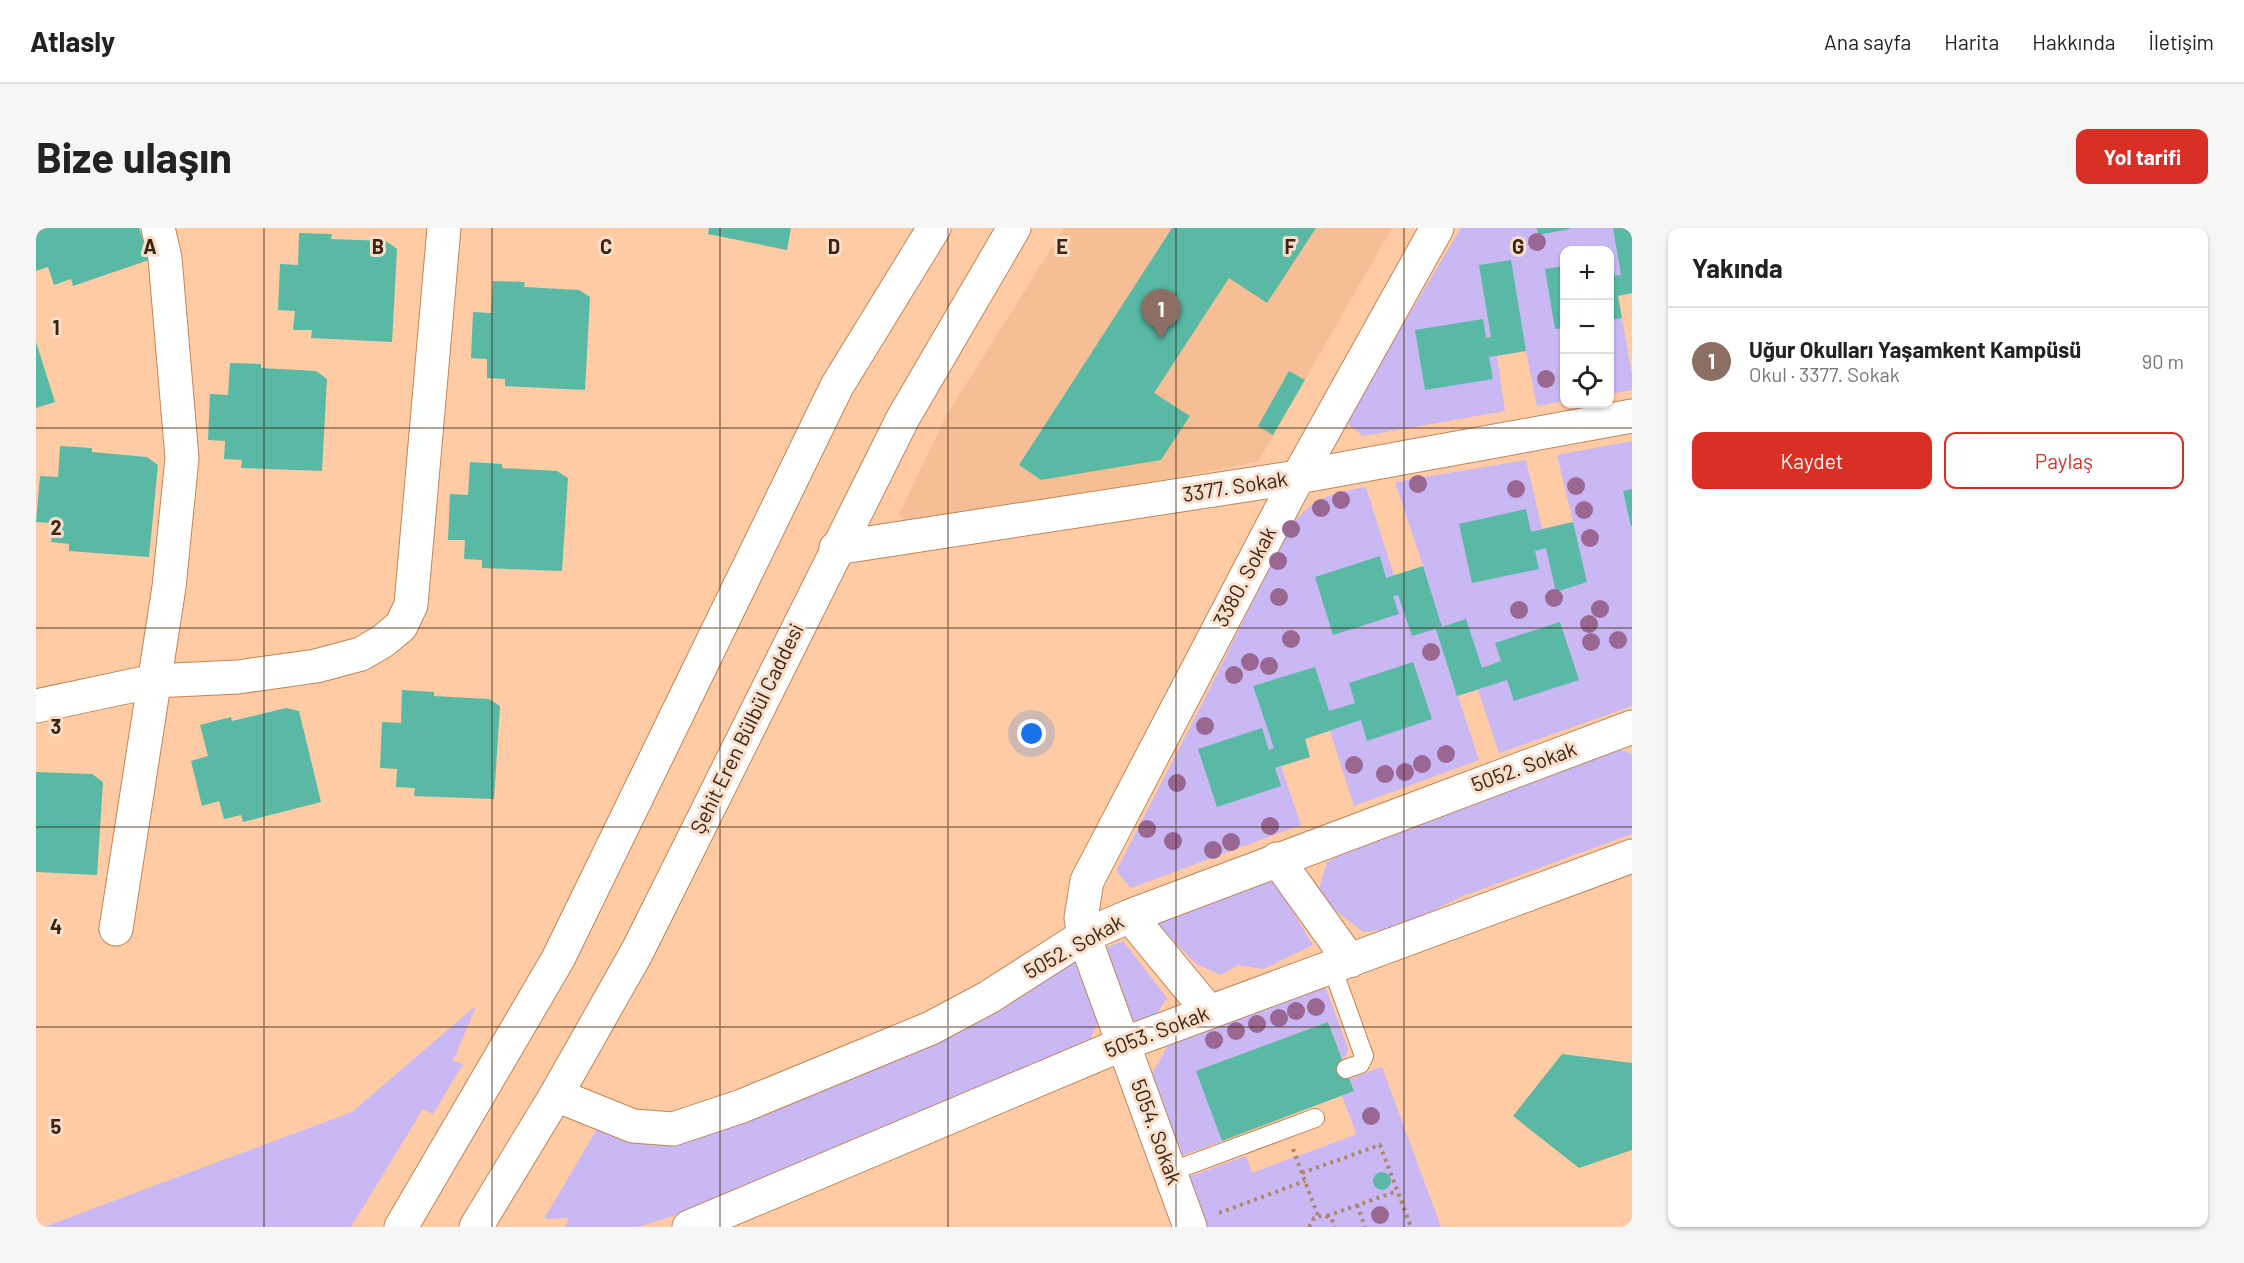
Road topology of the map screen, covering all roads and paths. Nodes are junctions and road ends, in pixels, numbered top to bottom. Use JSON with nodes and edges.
{"nodes":[{"id":1,"x":158,"y":228,"type":"edge"},
{"id":2,"x":444,"y":228,"type":"edge"},
{"id":3,"x":934,"y":228,"type":"edge"},
{"id":4,"x":1014,"y":228,"type":"edge"},
{"id":5,"x":1437,"y":228,"type":"edge"},
{"id":6,"x":1632,"y":416,"type":"edge"},
{"id":7,"x":1298,"y":477,"type":"junction"},
{"id":8,"x":836,"y":548,"type":"junction"},
{"id":9,"x":154,"y":681,"type":"junction"},
{"id":10,"x":36,"y":706,"type":"edge"},
{"id":11,"x":1632,"y":728,"type":"edge"},
{"id":12,"x":1632,"y":856,"type":"edge"},
{"id":13,"x":1277,"y":859,"type":"junction"},
{"id":14,"x":1130,"y":916,"type":"junction"},
{"id":15,"x":116,"y":929,"type":"dead end"},
{"id":16,"x":1084,"y":936,"type":"junction"},
{"id":17,"x":1341,"y":964,"type":"junction"},
{"id":18,"x":1209,"y":1012,"type":"junction"},
{"id":19,"x":1123,"y":1044,"type":"junction"},
{"id":20,"x":1346,"y":1069,"type":"dead end"},
{"id":21,"x":556,"y":1095,"type":"junction"},
{"id":22,"x":1315,"y":1118,"type":"dead end"},
{"id":23,"x":1286,"y":1129,"type":"junction"},
{"id":24,"x":1170,"y":1172,"type":"junction"},
{"id":25,"x":1302,"y":1173,"type":"junction"},
{"id":26,"x":1305,"y":1181,"type":"junction"},
{"id":27,"x":1397,"y":1191,"type":"junction"},
{"id":28,"x":1357,"y":1205,"type":"junction"},
{"id":29,"x":1318,"y":1216,"type":"junction"},
{"id":30,"x":1327,"y":1216,"type":"junction"},
{"id":31,"x":1205,"y":1224,"type":"edge"},
{"id":32,"x":401,"y":1227,"type":"edge"},
{"id":33,"x":476,"y":1227,"type":"edge"},
{"id":34,"x":689,"y":1227,"type":"edge"},
{"id":35,"x":1309,"y":1227,"type":"edge"},
{"id":36,"x":1335,"y":1227,"type":"edge"},
{"id":37,"x":1365,"y":1227,"type":"edge"},
{"id":38,"x":1411,"y":1227,"type":"edge"}],
"edges":[{"from":1,"to":9,"type":"street"},
{"from":2,"to":9,"type":"street"},
{"from":3,"to":32,"type":"street"},
{"from":4,"to":8,"type":"street","name":"Şehit Eren Bülbül Caddesi"},
{"from":5,"to":7,"type":"street","name":"3380. Sokak"},
{"from":6,"to":7,"type":"street","name":"3377. Sokak"},
{"from":7,"to":8,"type":"street","name":"3377. Sokak"},
{"from":7,"to":16,"type":"street","name":"3380. Sokak"},
{"from":8,"to":21,"type":"street","name":"Şehit Eren Bülbül Caddesi"},
{"from":9,"to":10,"type":"street"},
{"from":9,"to":15,"type":"street"},
{"from":11,"to":13,"type":"street","name":"5052. Sokak"},
{"from":12,"to":17,"type":"street","name":"5053. Sokak"},
{"from":13,"to":14,"type":"street","name":"5052. Sokak"},
{"from":13,"to":17,"type":"street"},
{"from":14,"to":16,"type":"street","name":"5052. Sokak"},
{"from":14,"to":18,"type":"street"},
{"from":16,"to":19,"type":"street","name":"5054. Sokak"},
{"from":16,"to":21,"type":"street","name":"5052. Sokak"},
{"from":17,"to":18,"type":"street","name":"5053. Sokak"},
{"from":17,"to":20,"type":"lane"},
{"from":18,"to":19,"type":"street","name":"5053. Sokak"},
{"from":19,"to":24,"type":"street","name":"5054. Sokak"},
{"from":19,"to":34,"type":"street","name":"5053. Sokak"},
{"from":21,"to":33,"type":"street","name":"Şehit Eren Bülbül Caddesi"},
{"from":22,"to":23,"type":"lane"},
{"from":23,"to":24,"type":"lane"},
{"from":23,"to":25,"type":"path"},
{"from":24,"to":31,"type":"street","name":"5054. Sokak"},
{"from":25,"to":26,"type":"path"},
{"from":25,"to":27,"type":"path"},
{"from":26,"to":29,"type":"path"},
{"from":26,"to":31,"type":"path"},
{"from":27,"to":28,"type":"path"},
{"from":27,"to":38,"type":"path"},
{"from":28,"to":30,"type":"path"},
{"from":28,"to":37,"type":"path"},
{"from":29,"to":30,"type":"path"},
{"from":29,"to":35,"type":"path"},
{"from":30,"to":36,"type":"path"}]}
